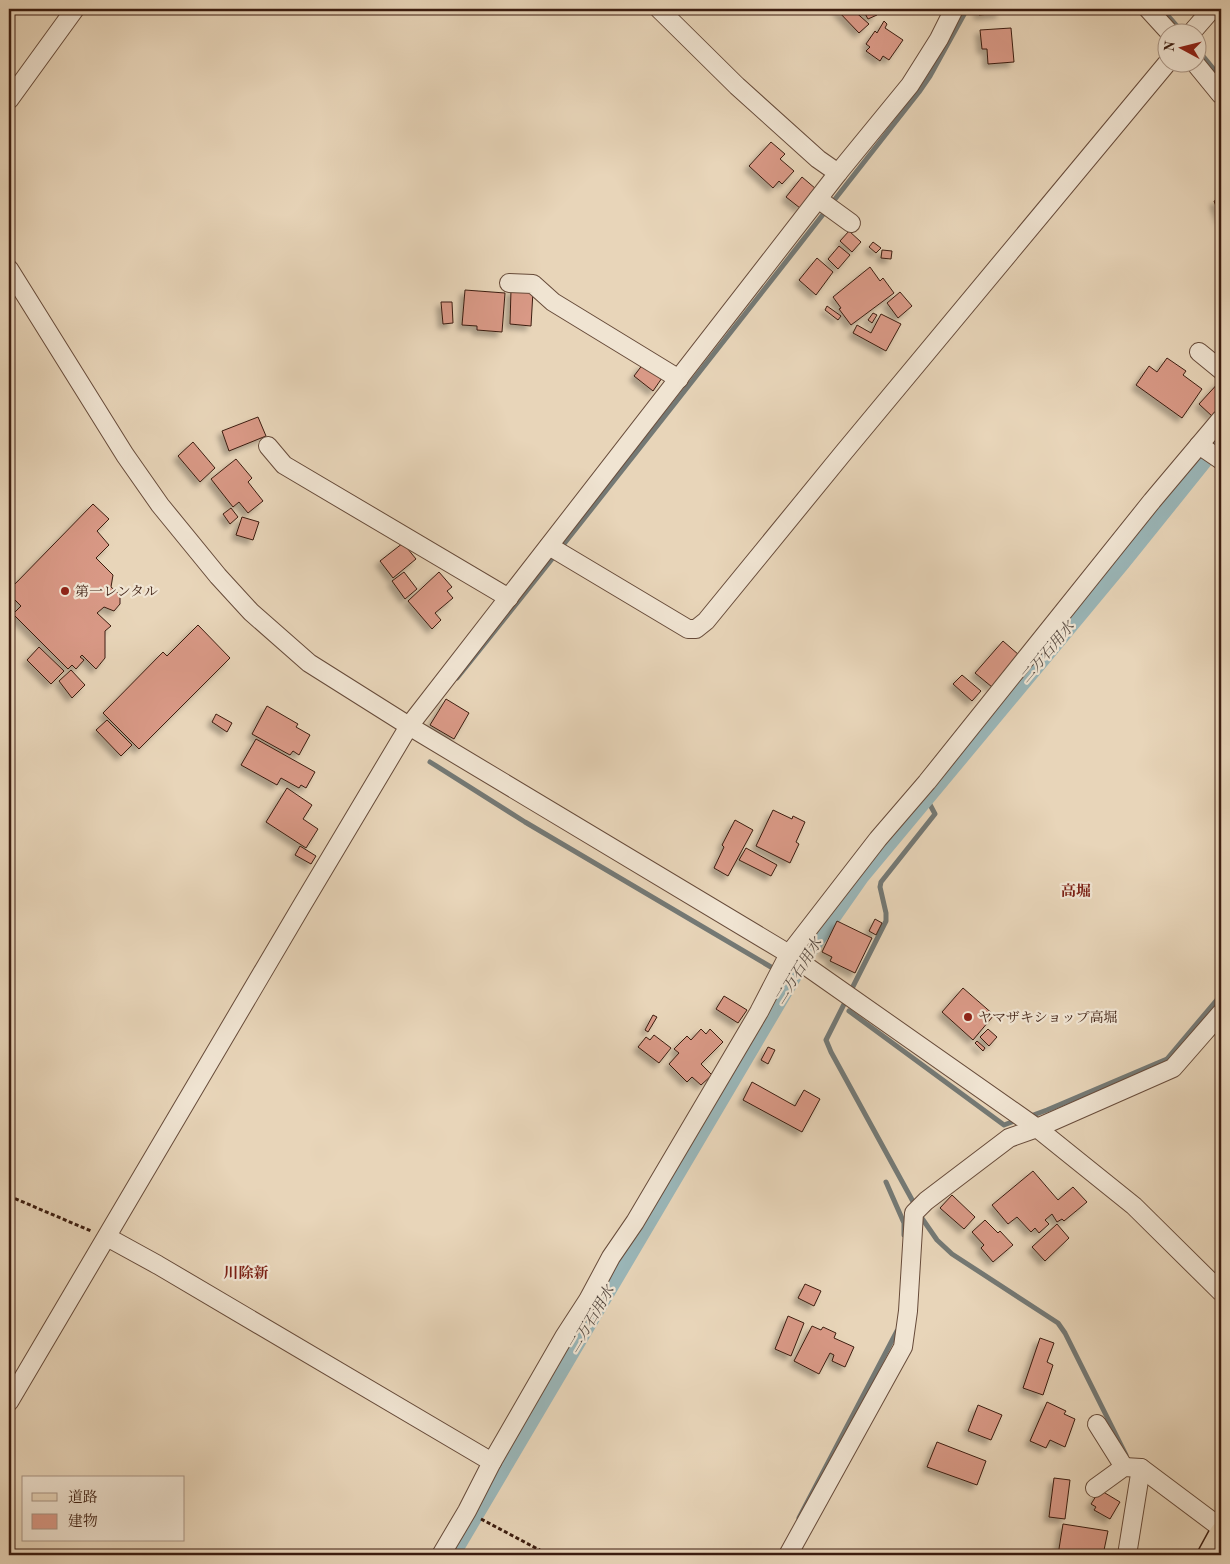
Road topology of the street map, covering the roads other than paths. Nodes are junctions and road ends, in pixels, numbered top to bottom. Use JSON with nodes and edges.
{"nodes":[{"id":1,"x":75,"y":9,"type":"edge"},
{"id":2,"x":659,"y":9,"type":"edge"},
{"id":3,"x":954,"y":9,"type":"edge"},
{"id":4,"x":1148,"y":9,"type":"edge"},
{"id":5,"x":1212,"y":9,"type":"edge"},
{"id":6,"x":1160,"y":22,"type":"edge"},
{"id":7,"x":1201,"y":22,"type":"edge"},
{"id":8,"x":1160,"y":72,"type":"edge"},
{"id":9,"x":1202,"y":72,"type":"edge"},
{"id":10,"x":1221,"y":95,"type":"edge"},
{"id":11,"x":9,"y":100,"type":"edge"},
{"id":12,"x":838,"y":173,"type":"junction"},
{"id":13,"x":818,"y":199,"type":"junction"},
{"id":14,"x":851,"y":223,"type":"dead end"},
{"id":15,"x":9,"y":269,"type":"edge"},
{"id":16,"x":509,"y":283,"type":"dead end"},
{"id":17,"x":1199,"y":352,"type":"dead end"},
{"id":18,"x":1221,"y":370,"type":"edge"},
{"id":19,"x":679,"y":379,"type":"junction"},
{"id":20,"x":1221,"y":419,"type":"edge"},
{"id":21,"x":1199,"y":445,"type":"junction"},
{"id":22,"x":268,"y":446,"type":"dead end"},
{"id":23,"x":1221,"y":460,"type":"edge"},
{"id":24,"x":550,"y":546,"type":"junction"},
{"id":25,"x":508,"y":598,"type":"junction"},
{"id":26,"x":409,"y":726,"type":"junction"},
{"id":27,"x":789,"y":954,"type":"junction"},
{"id":28,"x":1221,"y":1013,"type":"edge"},
{"id":29,"x":1037,"y":1128,"type":"junction"},
{"id":30,"x":107,"y":1237,"type":"junction"},
{"id":31,"x":1221,"y":1292,"type":"edge"},
{"id":32,"x":9,"y":1402,"type":"edge"},
{"id":33,"x":1097,"y":1424,"type":"dead end"},
{"id":34,"x":492,"y":1462,"type":"junction"},
{"id":35,"x":1124,"y":1467,"type":"junction"},
{"id":36,"x":1141,"y":1468,"type":"junction"},
{"id":37,"x":1095,"y":1488,"type":"dead end"},
{"id":38,"x":1221,"y":1528,"type":"edge"},
{"id":39,"x":1221,"y":1533,"type":"edge"},
{"id":40,"x":441,"y":1555,"type":"edge"},
{"id":41,"x":788,"y":1555,"type":"edge"},
{"id":42,"x":1127,"y":1555,"type":"edge"},
{"id":43,"x":1209,"y":1555,"type":"edge"}],
"edges":[{"from":1,"to":11,"type":"street"},
{"from":2,"to":12,"type":"street"},
{"from":3,"to":12,"type":"street"},
{"from":4,"to":6,"type":"street"},
{"from":5,"to":7,"type":"street"},
{"from":8,"to":24,"type":"street"},
{"from":9,"to":10,"type":"street"},
{"from":12,"to":13,"type":"street"},
{"from":13,"to":14,"type":"street"},
{"from":13,"to":19,"type":"street"},
{"from":15,"to":26,"type":"street"},
{"from":16,"to":19,"type":"street"},
{"from":17,"to":18,"type":"street"},
{"from":19,"to":24,"type":"street"},
{"from":20,"to":21,"type":"street"},
{"from":21,"to":23,"type":"street"},
{"from":21,"to":27,"type":"street"},
{"from":22,"to":25,"type":"street"},
{"from":24,"to":25,"type":"street"},
{"from":25,"to":26,"type":"street"},
{"from":26,"to":27,"type":"street"},
{"from":26,"to":30,"type":"street"},
{"from":27,"to":29,"type":"street"},
{"from":27,"to":34,"type":"street"},
{"from":28,"to":29,"type":"street"},
{"from":29,"to":31,"type":"street"},
{"from":29,"to":41,"type":"street"},
{"from":30,"to":32,"type":"street"},
{"from":30,"to":34,"type":"street"},
{"from":33,"to":35,"type":"street"},
{"from":34,"to":40,"type":"street"},
{"from":35,"to":36,"type":"street"},
{"from":35,"to":37,"type":"street"},
{"from":36,"to":38,"type":"street"},
{"from":36,"to":42,"type":"street"},
{"from":39,"to":43,"type":"main road"}]}
